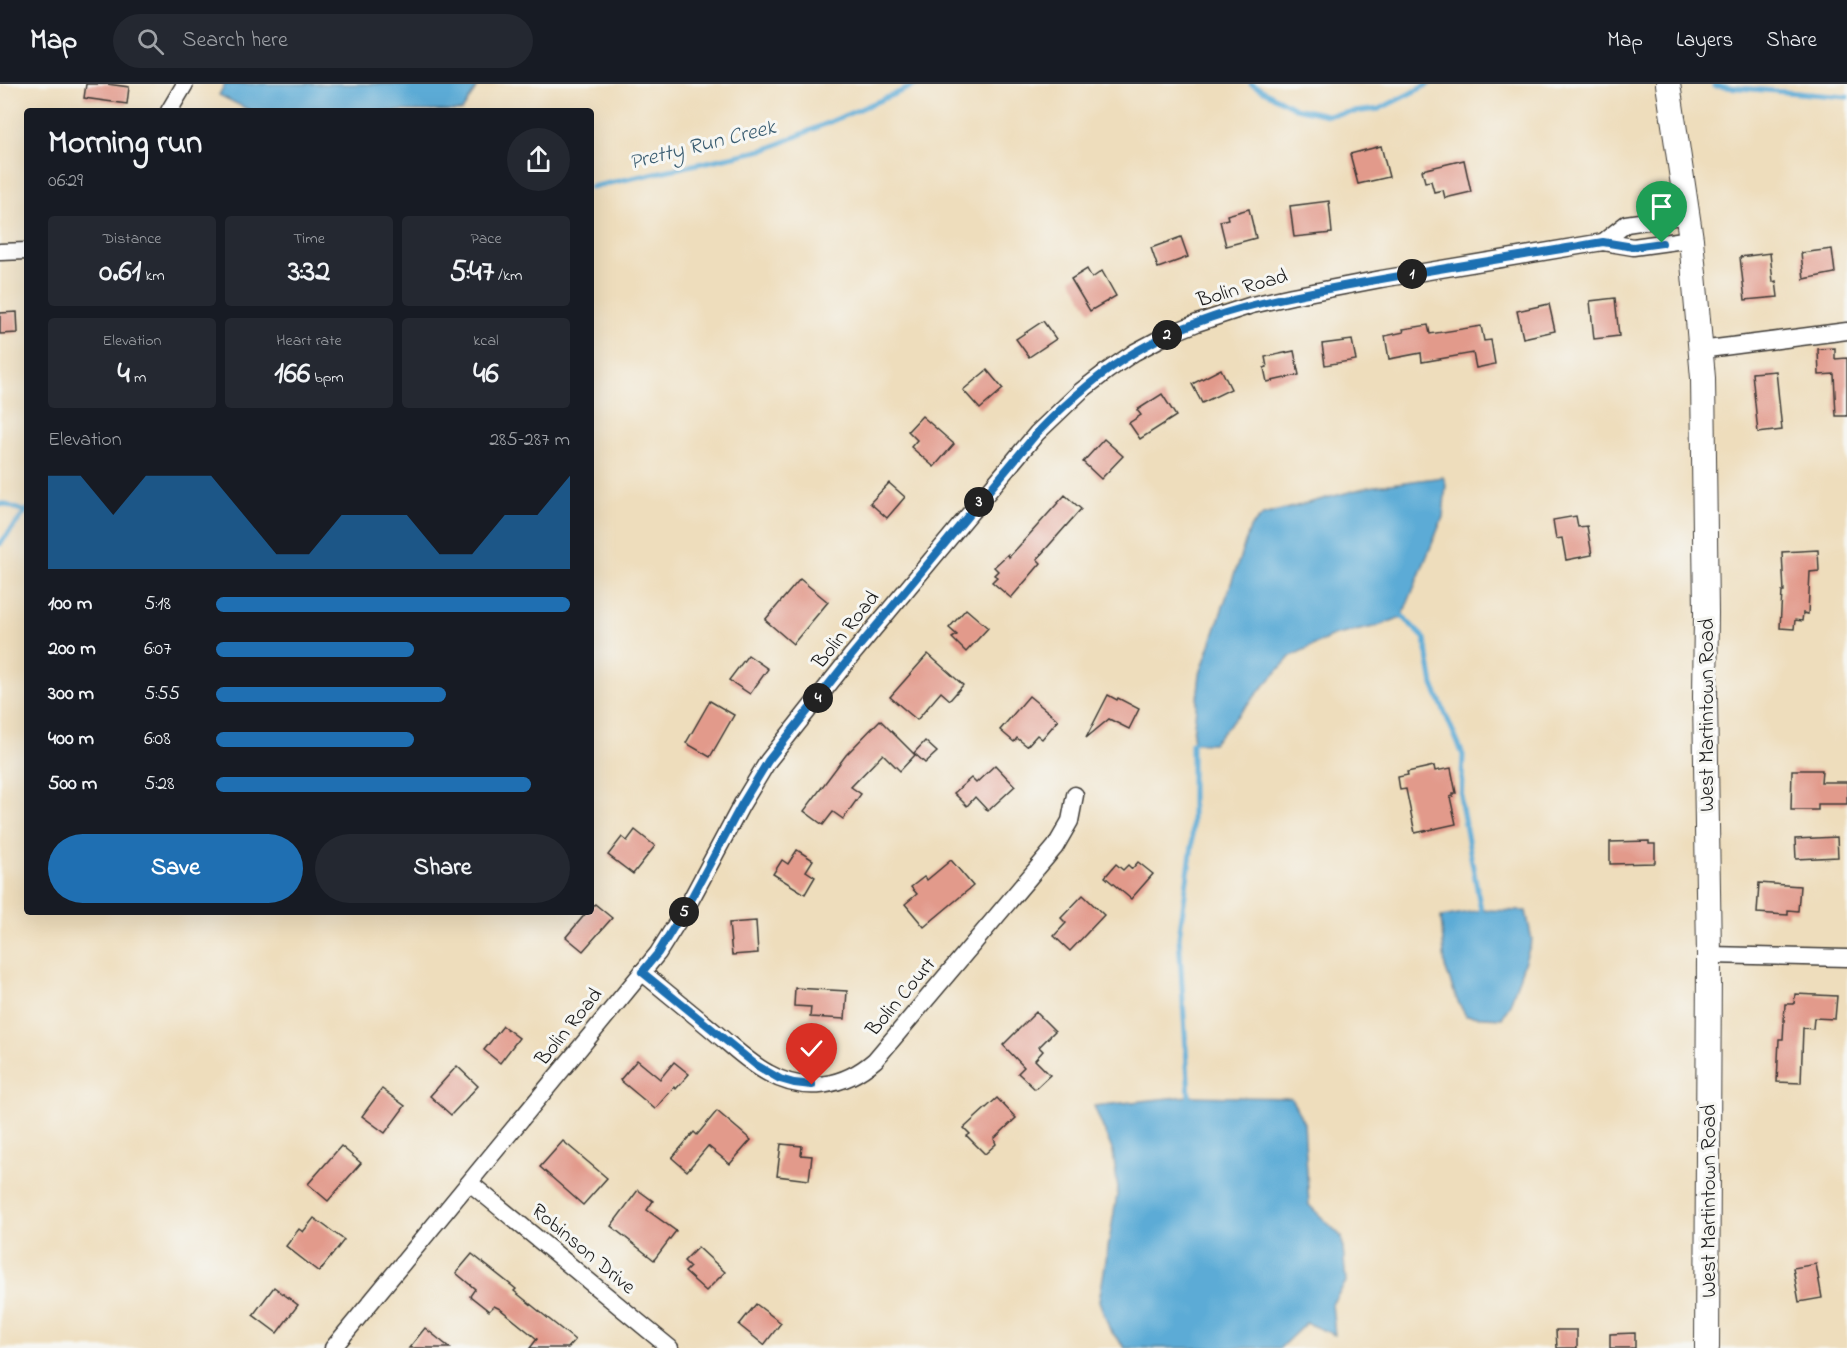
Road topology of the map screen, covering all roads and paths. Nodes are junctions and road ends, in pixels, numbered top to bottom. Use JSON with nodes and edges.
{"nodes":[{"id":1,"x":185,"y":84,"type":"edge"},
{"id":2,"x":1668,"y":84,"type":"edge"},
{"id":3,"x":171,"y":108,"type":"edge"},
{"id":4,"x":1687,"y":215,"type":"junction"},
{"id":5,"x":1690,"y":239,"type":"junction"},
{"id":6,"x":1603,"y":242,"type":"junction"},
{"id":7,"x":24,"y":251,"type":"edge"},
{"id":8,"x":0,"y":252,"type":"edge"},
{"id":9,"x":1847,"y":331,"type":"edge"},
{"id":10,"x":1700,"y":350,"type":"junction"},
{"id":11,"x":1075,"y":795,"type":"dead end"},
{"id":12,"x":1709,"y":955,"type":"junction"},
{"id":13,"x":1847,"y":958,"type":"edge"},
{"id":14,"x":642,"y":972,"type":"junction"},
{"id":15,"x":470,"y":1183,"type":"junction"},
{"id":16,"x":333,"y":1348,"type":"edge"},
{"id":17,"x":670,"y":1348,"type":"edge"},
{"id":18,"x":1707,"y":1348,"type":"edge"}],
"edges":[{"from":1,"to":3,"type":"street"},
{"from":2,"to":4,"type":"main road","name":"West Martintown Road"},
{"from":4,"to":5,"type":"main road","name":"West Martintown Road"},
{"from":4,"to":6,"type":"street","name":"Bolin Road"},
{"from":5,"to":6,"type":"street","name":"Bolin Road"},
{"from":5,"to":10,"type":"main road","name":"West Martintown Road"},
{"from":6,"to":14,"type":"street","name":"Bolin Road"},
{"from":7,"to":8,"type":"street"},
{"from":9,"to":10,"type":"street"},
{"from":10,"to":12,"type":"main road","name":"West Martintown Road"},
{"from":11,"to":14,"type":"street","name":"Bolin Court"},
{"from":12,"to":13,"type":"street"},
{"from":12,"to":18,"type":"main road","name":"West Martintown Road"},
{"from":14,"to":15,"type":"street","name":"Bolin Road"},
{"from":15,"to":16,"type":"street","name":"Bolin Road"},
{"from":15,"to":17,"type":"street","name":"Robinson Drive"}]}
